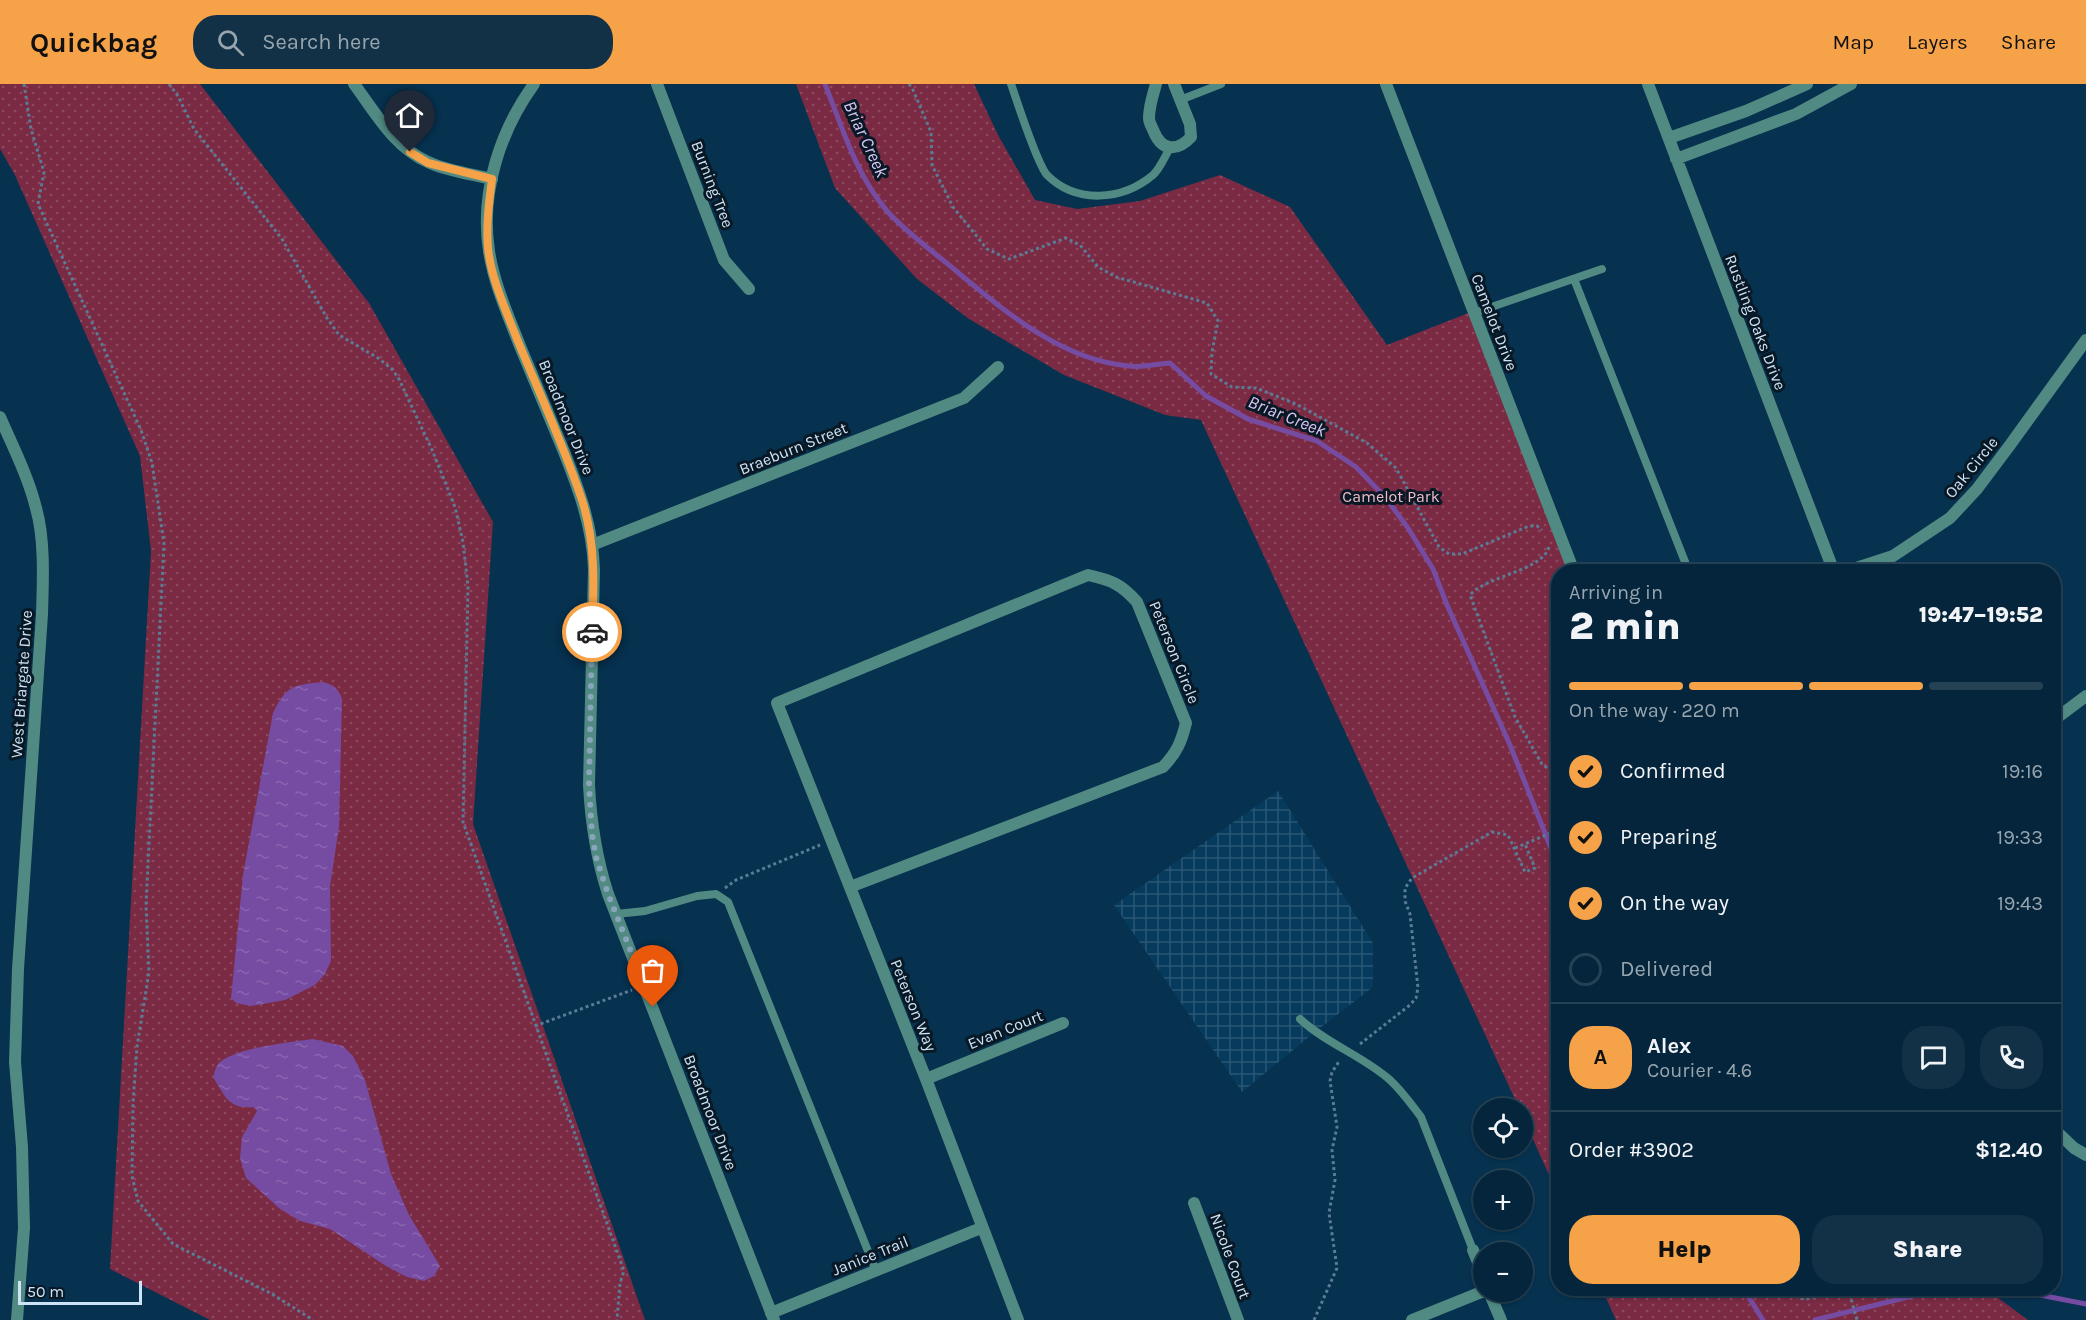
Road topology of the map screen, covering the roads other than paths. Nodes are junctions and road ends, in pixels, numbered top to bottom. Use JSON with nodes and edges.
{"nodes":[{"id":1,"x":354,"y":84,"type":"edge"},
{"id":2,"x":534,"y":84,"type":"edge"},
{"id":3,"x":657,"y":84,"type":"edge"},
{"id":4,"x":1011,"y":84,"type":"edge"},
{"id":5,"x":1156,"y":84,"type":"edge"},
{"id":6,"x":1174,"y":84,"type":"edge"},
{"id":7,"x":1221,"y":84,"type":"edge"},
{"id":8,"x":1386,"y":84,"type":"edge"},
{"id":9,"x":1648,"y":84,"type":"edge"},
{"id":10,"x":1807,"y":84,"type":"edge"},
{"id":11,"x":1851,"y":84,"type":"edge"},
{"id":12,"x":1180,"y":100,"type":"junction"},
{"id":13,"x":1669,"y":138,"type":"junction"},
{"id":14,"x":1170,"y":148,"type":"junction"},
{"id":15,"x":1676,"y":159,"type":"junction"},
{"id":16,"x":492,"y":179,"type":"junction"},
{"id":17,"x":1602,"y":269,"type":"dead end"},
{"id":18,"x":1574,"y":279,"type":"junction"},
{"id":19,"x":750,"y":289,"type":"dead end"},
{"id":20,"x":1474,"y":313,"type":"junction"},
{"id":21,"x":2086,"y":340,"type":"edge"},
{"id":22,"x":998,"y":367,"type":"dead end"},
{"id":23,"x":0,"y":417,"type":"edge"},
{"id":24,"x":592,"y":545,"type":"junction"},
{"id":25,"x":1571,"y":564,"type":"edge"},
{"id":26,"x":1686,"y":564,"type":"edge"},
{"id":27,"x":1831,"y":564,"type":"edge"},
{"id":28,"x":1868,"y":564,"type":"edge"},
{"id":29,"x":2086,"y":696,"type":"edge"},
{"id":30,"x":777,"y":703,"type":"joint"},
{"id":31,"x":2061,"y":715,"type":"edge"},
{"id":32,"x":850,"y":887,"type":"junction"},
{"id":33,"x":616,"y":914,"type":"junction"},
{"id":34,"x":1300,"y":1019,"type":"dead end"},
{"id":35,"x":1063,"y":1023,"type":"dead end"},
{"id":36,"x":926,"y":1079,"type":"junction"},
{"id":37,"x":2061,"y":1136,"type":"edge"},
{"id":38,"x":2086,"y":1155,"type":"edge"},
{"id":39,"x":1194,"y":1203,"type":"dead end"},
{"id":40,"x":981,"y":1228,"type":"junction"},
{"id":41,"x":1473,"y":1250,"type":"edge"},
{"id":42,"x":876,"y":1271,"type":"junction"},
{"id":43,"x":1473,"y":1295,"type":"edge"},
{"id":44,"x":1494,"y":1302,"type":"edge"},
{"id":45,"x":773,"y":1316,"type":"edge"},
{"id":46,"x":17,"y":1320,"type":"edge"},
{"id":47,"x":1018,"y":1320,"type":"edge"},
{"id":48,"x":1238,"y":1320,"type":"edge"},
{"id":49,"x":1412,"y":1320,"type":"edge"},
{"id":50,"x":1501,"y":1320,"type":"edge"}],
"edges":[{"from":1,"to":16,"type":"street"},
{"from":2,"to":16,"type":"street","name":"Broadmoor Drive"},
{"from":3,"to":19,"type":"street","name":"Burning Tree"},
{"from":4,"to":14,"type":"lane"},
{"from":5,"to":14,"type":"street"},
{"from":6,"to":12,"type":"street"},
{"from":7,"to":12,"type":"lane"},
{"from":8,"to":20,"type":"street","name":"Camelot Drive"},
{"from":9,"to":13,"type":"street","name":"Rustling Oaks Drive"},
{"from":10,"to":13,"type":"street"},
{"from":11,"to":15,"type":"street"},
{"from":12,"to":14,"type":"street"},
{"from":13,"to":15,"type":"street","name":"Rustling Oaks Drive"},
{"from":15,"to":27,"type":"street","name":"Rustling Oaks Drive"},
{"from":16,"to":24,"type":"street","name":"Broadmoor Drive"},
{"from":17,"to":18,"type":"lane"},
{"from":18,"to":20,"type":"lane"},
{"from":18,"to":26,"type":"lane"},
{"from":20,"to":25,"type":"street","name":"Camelot Drive"},
{"from":21,"to":28,"type":"street","name":"Oak Circle"},
{"from":22,"to":24,"type":"street","name":"Braeburn Street"},
{"from":23,"to":46,"type":"street","name":"West Briargate Drive"},
{"from":24,"to":33,"type":"street","name":"Broadmoor Drive"},
{"from":29,"to":31,"type":"street"},
{"from":30,"to":32,"type":"street","name":"Peterson Way"},
{"from":30,"to":32,"type":"street","name":"Peterson Circle"},
{"from":32,"to":36,"type":"street","name":"Peterson Way"},
{"from":33,"to":42,"type":"lane"},
{"from":33,"to":45,"type":"street","name":"Broadmoor Drive"},
{"from":34,"to":41,"type":"lane"},
{"from":35,"to":36,"type":"street","name":"Evan Court"},
{"from":36,"to":40,"type":"street","name":"Peterson Way"},
{"from":37,"to":38,"type":"street"},
{"from":39,"to":48,"type":"street","name":"Nicole Court"},
{"from":40,"to":42,"type":"street","name":"Janice Trail"},
{"from":40,"to":47,"type":"street","name":"Peterson Way"},
{"from":42,"to":45,"type":"street","name":"Janice Trail"},
{"from":43,"to":49,"type":"street"},
{"from":44,"to":50,"type":"street"}]}
